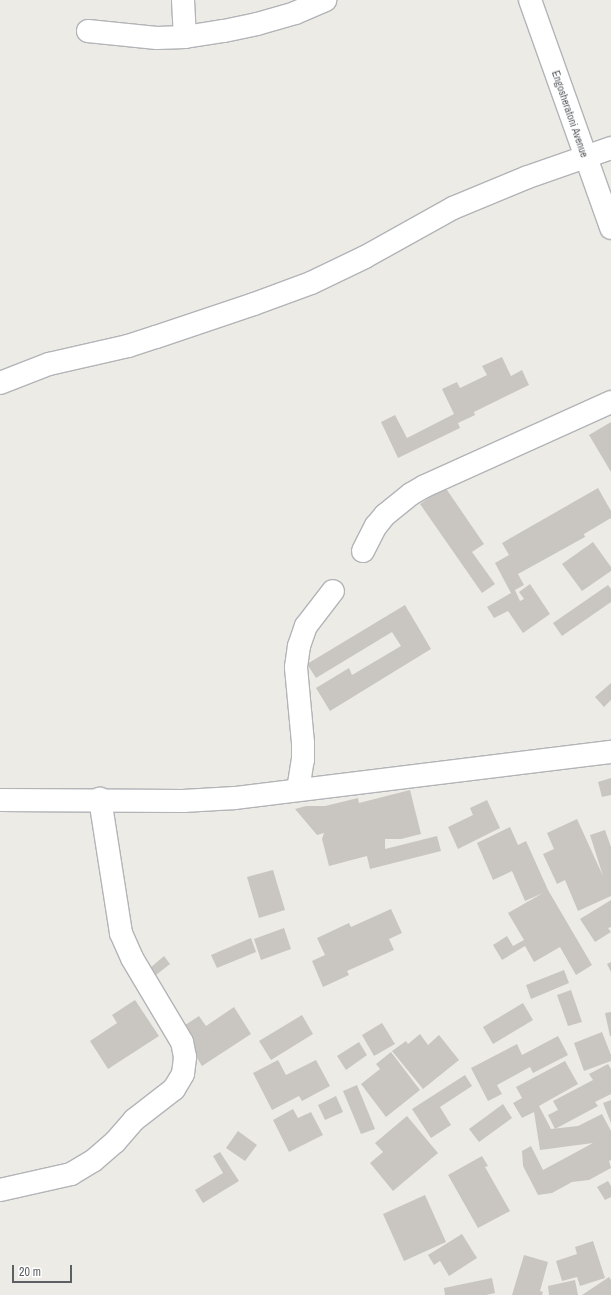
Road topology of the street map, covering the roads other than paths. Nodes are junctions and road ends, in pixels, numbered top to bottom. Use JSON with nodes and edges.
{"nodes":[{"id":1,"x":183,"y":0,"type":"edge"},
{"id":2,"x":325,"y":0,"type":"edge"},
{"id":3,"x":530,"y":0,"type":"edge"},
{"id":4,"x":88,"y":31,"type":"dead end"},
{"id":5,"x":185,"y":37,"type":"junction"},
{"id":6,"x":611,"y":148,"type":"edge"},
{"id":7,"x":585,"y":158,"type":"junction"},
{"id":8,"x":611,"y":228,"type":"edge"},
{"id":9,"x":0,"y":383,"type":"edge"},
{"id":10,"x":611,"y":402,"type":"edge"},
{"id":11,"x":362,"y":552,"type":"dead end"},
{"id":12,"x":333,"y":591,"type":"dead end"},
{"id":13,"x":611,"y":752,"type":"edge"},
{"id":14,"x":298,"y":790,"type":"junction"},
{"id":15,"x":100,"y":799,"type":"junction"},
{"id":16,"x":0,"y":800,"type":"edge"},
{"id":17,"x":0,"y":1190,"type":"edge"}],
"edges":[{"from":1,"to":5,"type":"street"},
{"from":2,"to":5,"type":"street"},
{"from":3,"to":7,"type":"street","name":"Engosheratoni Avenue"},
{"from":4,"to":5,"type":"street"},
{"from":6,"to":7,"type":"street"},
{"from":7,"to":8,"type":"street","name":"Engosheratoni Avenue"},
{"from":7,"to":9,"type":"street"},
{"from":10,"to":11,"type":"street"},
{"from":12,"to":14,"type":"street"},
{"from":13,"to":14,"type":"street"},
{"from":14,"to":15,"type":"street"},
{"from":15,"to":16,"type":"street"},
{"from":15,"to":17,"type":"street"}]}
